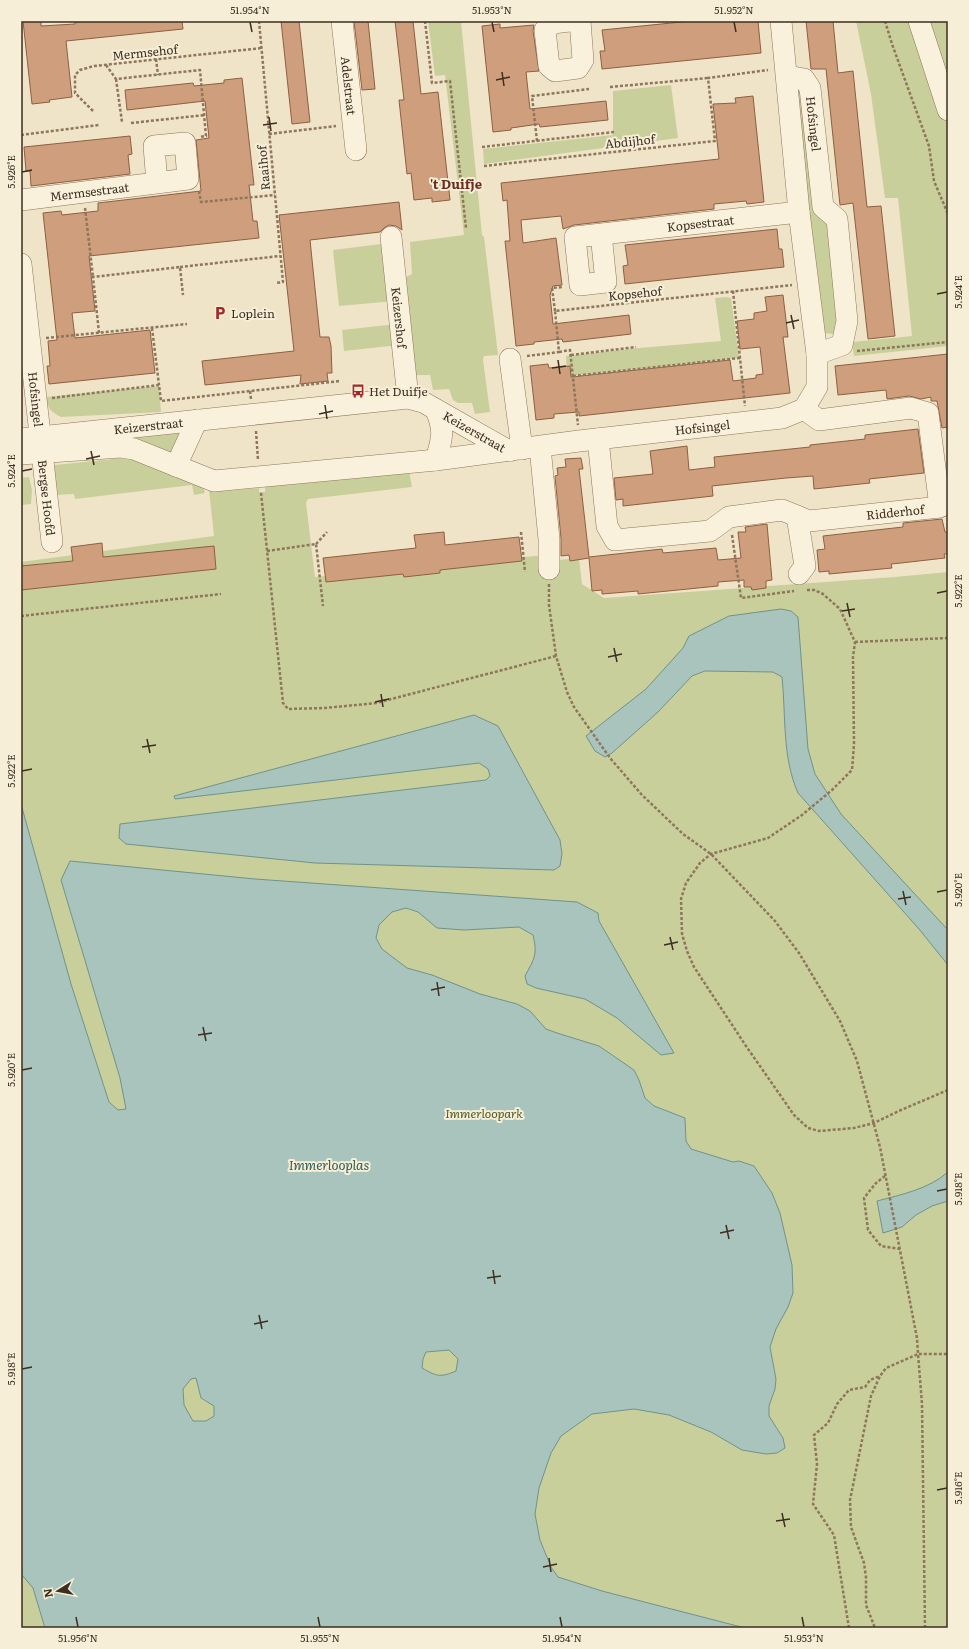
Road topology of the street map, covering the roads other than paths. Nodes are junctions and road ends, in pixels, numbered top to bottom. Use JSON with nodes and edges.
{"nodes":[{"id":1,"x":342,"y":21,"type":"edge"},
{"id":2,"x":569,"y":21,"type":"edge"},
{"id":3,"x":580,"y":21,"type":"edge"},
{"id":4,"x":782,"y":21,"type":"edge"},
{"id":5,"x":919,"y":21,"type":"edge"},
{"id":6,"x":787,"y":72,"type":"junction"},
{"id":7,"x":948,"y":110,"type":"edge"},
{"id":8,"x":356,"y":150,"type":"dead end"},
{"id":9,"x":157,"y":183,"type":"junction"},
{"id":10,"x":21,"y":200,"type":"edge"},
{"id":11,"x":800,"y":212,"type":"junction"},
{"id":12,"x":391,"y":237,"type":"dead end"},
{"id":13,"x":21,"y":264,"type":"edge"},
{"id":14,"x":580,"y":285,"type":"road end"},
{"id":15,"x":817,"y":354,"type":"junction"},
{"id":16,"x":517,"y":358,"type":"road end"},
{"id":17,"x":408,"y":398,"type":"junction"},
{"id":18,"x":436,"y":410,"type":"junction"},
{"id":19,"x":804,"y":410,"type":"junction"},
{"id":20,"x":197,"y":420,"type":"junction"},
{"id":21,"x":589,"y":440,"type":"junction"},
{"id":22,"x":34,"y":443,"type":"edge"},
{"id":23,"x":524,"y":449,"type":"junction"},
{"id":24,"x":21,"y":454,"type":"edge"},
{"id":25,"x":436,"y":460,"type":"junction"},
{"id":26,"x":176,"y":466,"type":"junction"},
{"id":27,"x":797,"y":516,"type":"junction"},
{"id":28,"x":52,"y":542,"type":"dead end"},
{"id":29,"x":549,"y":569,"type":"road end"},
{"id":30,"x":799,"y":574,"type":"dead end"}],
"edges":[{"from":1,"to":8,"type":"street","name":"Adelstraat"},
{"from":2,"to":3,"type":"street"},
{"from":4,"to":6,"type":"street","name":"Hofsingel"},
{"from":5,"to":7,"type":"street"},
{"from":6,"to":11,"type":"street","name":"Hofsingel"},
{"from":6,"to":15,"type":"street","name":"Hofsingel"},
{"from":9,"to":9,"type":"street","name":"Mermsestraat"},
{"from":9,"to":10,"type":"street","name":"Mermsestraat"},
{"from":11,"to":14,"type":"street","name":"Kopsestraat"},
{"from":11,"to":15,"type":"street","name":"Hofsingel"},
{"from":12,"to":17,"type":"street","name":"Keizershof"},
{"from":13,"to":22,"type":"street","name":"Hofsingel"},
{"from":15,"to":19,"type":"street","name":"Hofsingel"},
{"from":16,"to":23,"type":"street"},
{"from":17,"to":18,"type":"street","name":"Keizerstraat"},
{"from":17,"to":20,"type":"street","name":"Keizerstraat"},
{"from":18,"to":23,"type":"street","name":"Keizerstraat"},
{"from":18,"to":25,"type":"street"},
{"from":19,"to":21,"type":"street","name":"Hofsingel"},
{"from":19,"to":27,"type":"street","name":"Ridderhof"},
{"from":20,"to":22,"type":"street","name":"Keizerstraat"},
{"from":20,"to":26,"type":"street"},
{"from":21,"to":23,"type":"street","name":"Hofsingel"},
{"from":21,"to":27,"type":"street","name":"Ridderhof"},
{"from":22,"to":24,"type":"street","name":"Keizerstraat"},
{"from":22,"to":26,"type":"street","name":"Keizerstraat"},
{"from":22,"to":28,"type":"street","name":"Bergse Hoofd"},
{"from":23,"to":25,"type":"street","name":"Keizerstraat"},
{"from":23,"to":29,"type":"street"},
{"from":25,"to":26,"type":"street","name":"Keizerstraat"},
{"from":27,"to":30,"type":"street"}]}
